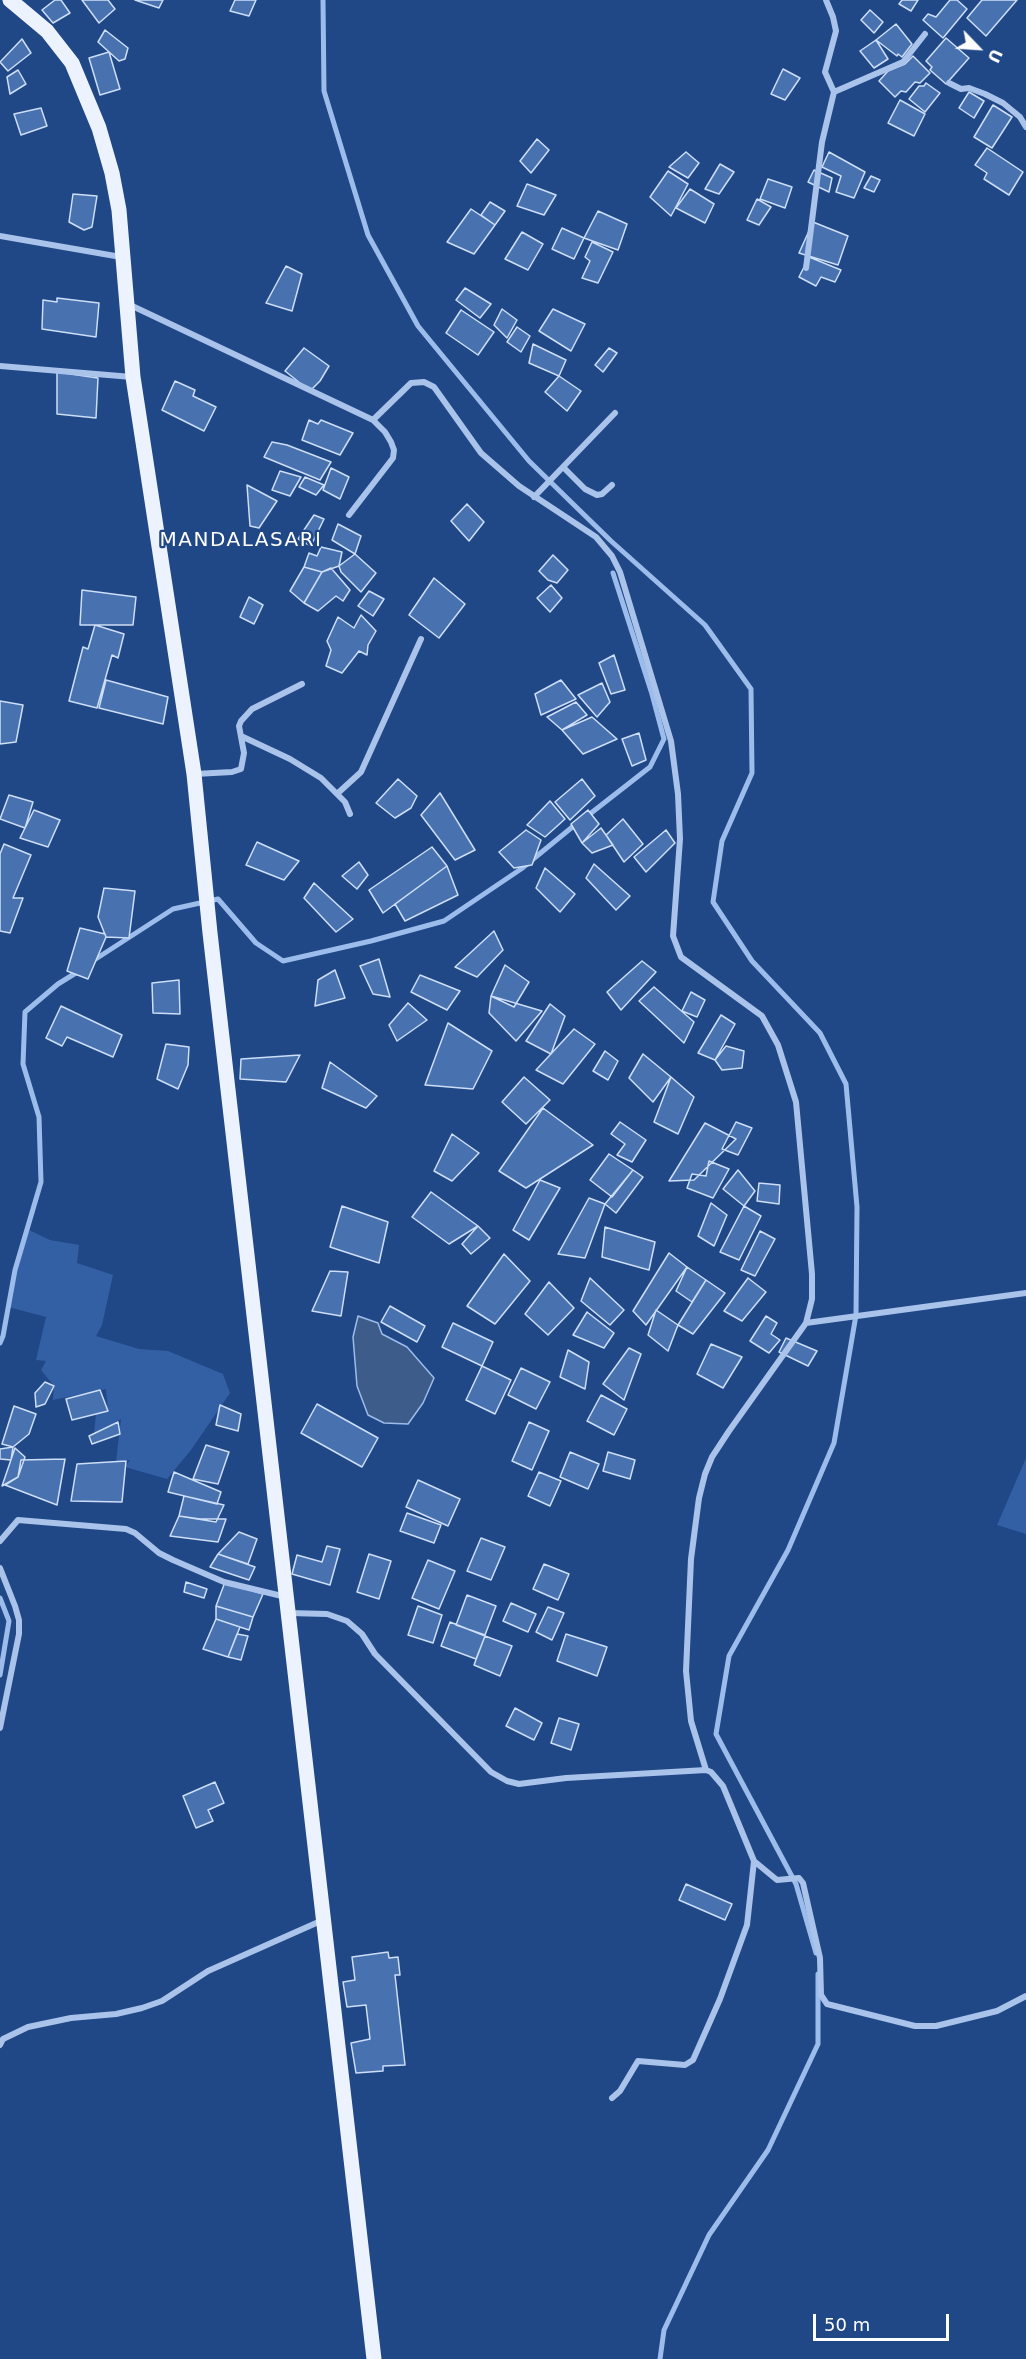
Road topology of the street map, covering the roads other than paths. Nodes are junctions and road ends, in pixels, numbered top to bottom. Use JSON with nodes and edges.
{"nodes":[{"id":1,"x":9,"y":0,"type":"edge"},
{"id":2,"x":826,"y":0,"type":"edge"},
{"id":3,"x":925,"y":34,"type":"dead end"},
{"id":4,"x":950,"y":83,"type":"dead end"},
{"id":5,"x":834,"y":92,"type":"junction"},
{"id":6,"x":1026,"y":127,"type":"edge"},
{"id":7,"x":0,"y":236,"type":"edge"},
{"id":8,"x":122,"y":257,"type":"junction"},
{"id":9,"x":806,"y":268,"type":"dead end"},
{"id":10,"x":125,"y":302,"type":"junction"},
{"id":11,"x":0,"y":366,"type":"edge"},
{"id":12,"x":133,"y":377,"type":"junction"},
{"id":13,"x":615,"y":413,"type":"dead end"},
{"id":14,"x":373,"y":420,"type":"junction"},
{"id":15,"x":561,"y":469,"type":"junction"},
{"id":16,"x":612,"y":485,"type":"dead end"},
{"id":17,"x":534,"y":497,"type":"junction"},
{"id":18,"x":349,"y":515,"type":"dead end"},
{"id":19,"x":421,"y":639,"type":"dead end"},
{"id":20,"x":302,"y":684,"type":"dead end"},
{"id":21,"x":241,"y":736,"type":"junction"},
{"id":22,"x":194,"y":774,"type":"junction"},
{"id":23,"x":338,"y":793,"type":"junction"},
{"id":24,"x":350,"y":814,"type":"dead end"},
{"id":25,"x":1026,"y":1293,"type":"edge"},
{"id":26,"x":806,"y":1323,"type":"junction"},
{"id":27,"x":0,"y":1541,"type":"edge"},
{"id":28,"x":0,"y":1568,"type":"edge"},
{"id":29,"x":287,"y":1597,"type":"junction"},
{"id":30,"x":288,"y":1613,"type":"junction"},
{"id":31,"x":0,"y":1728,"type":"edge"},
{"id":32,"x":706,"y":1770,"type":"junction"},
{"id":33,"x":754,"y":1861,"type":"junction"},
{"id":34,"x":323,"y":1919,"type":"junction"},
{"id":35,"x":1026,"y":1996,"type":"edge"},
{"id":36,"x":0,"y":2045,"type":"edge"},
{"id":37,"x":612,"y":2098,"type":"dead end"},
{"id":38,"x":374,"y":2359,"type":"edge"}],
"edges":[{"from":1,"to":8,"type":"main road"},
{"from":2,"to":5,"type":"street"},
{"from":3,"to":5,"type":"street"},
{"from":4,"to":6,"type":"street"},
{"from":5,"to":9,"type":"street"},
{"from":7,"to":8,"type":"street"},
{"from":8,"to":10,"type":"main road"},
{"from":10,"to":12,"type":"main road"},
{"from":10,"to":14,"type":"street"},
{"from":11,"to":12,"type":"street"},
{"from":12,"to":22,"type":"main road"},
{"from":13,"to":15,"type":"street"},
{"from":14,"to":17,"type":"street"},
{"from":14,"to":18,"type":"street"},
{"from":15,"to":16,"type":"street"},
{"from":15,"to":17,"type":"street"},
{"from":17,"to":26,"type":"street"},
{"from":19,"to":23,"type":"street"},
{"from":20,"to":21,"type":"street"},
{"from":21,"to":22,"type":"street"},
{"from":21,"to":23,"type":"street"},
{"from":22,"to":29,"type":"main road"},
{"from":23,"to":24,"type":"street"},
{"from":25,"to":26,"type":"street"},
{"from":26,"to":32,"type":"street"},
{"from":27,"to":29,"type":"street"},
{"from":28,"to":31,"type":"street"},
{"from":29,"to":30,"type":"main road"},
{"from":30,"to":32,"type":"street"},
{"from":30,"to":34,"type":"main road"},
{"from":32,"to":33,"type":"street"},
{"from":33,"to":35,"type":"street"},
{"from":33,"to":37,"type":"street"},
{"from":34,"to":36,"type":"street"},
{"from":34,"to":38,"type":"main road"}]}
